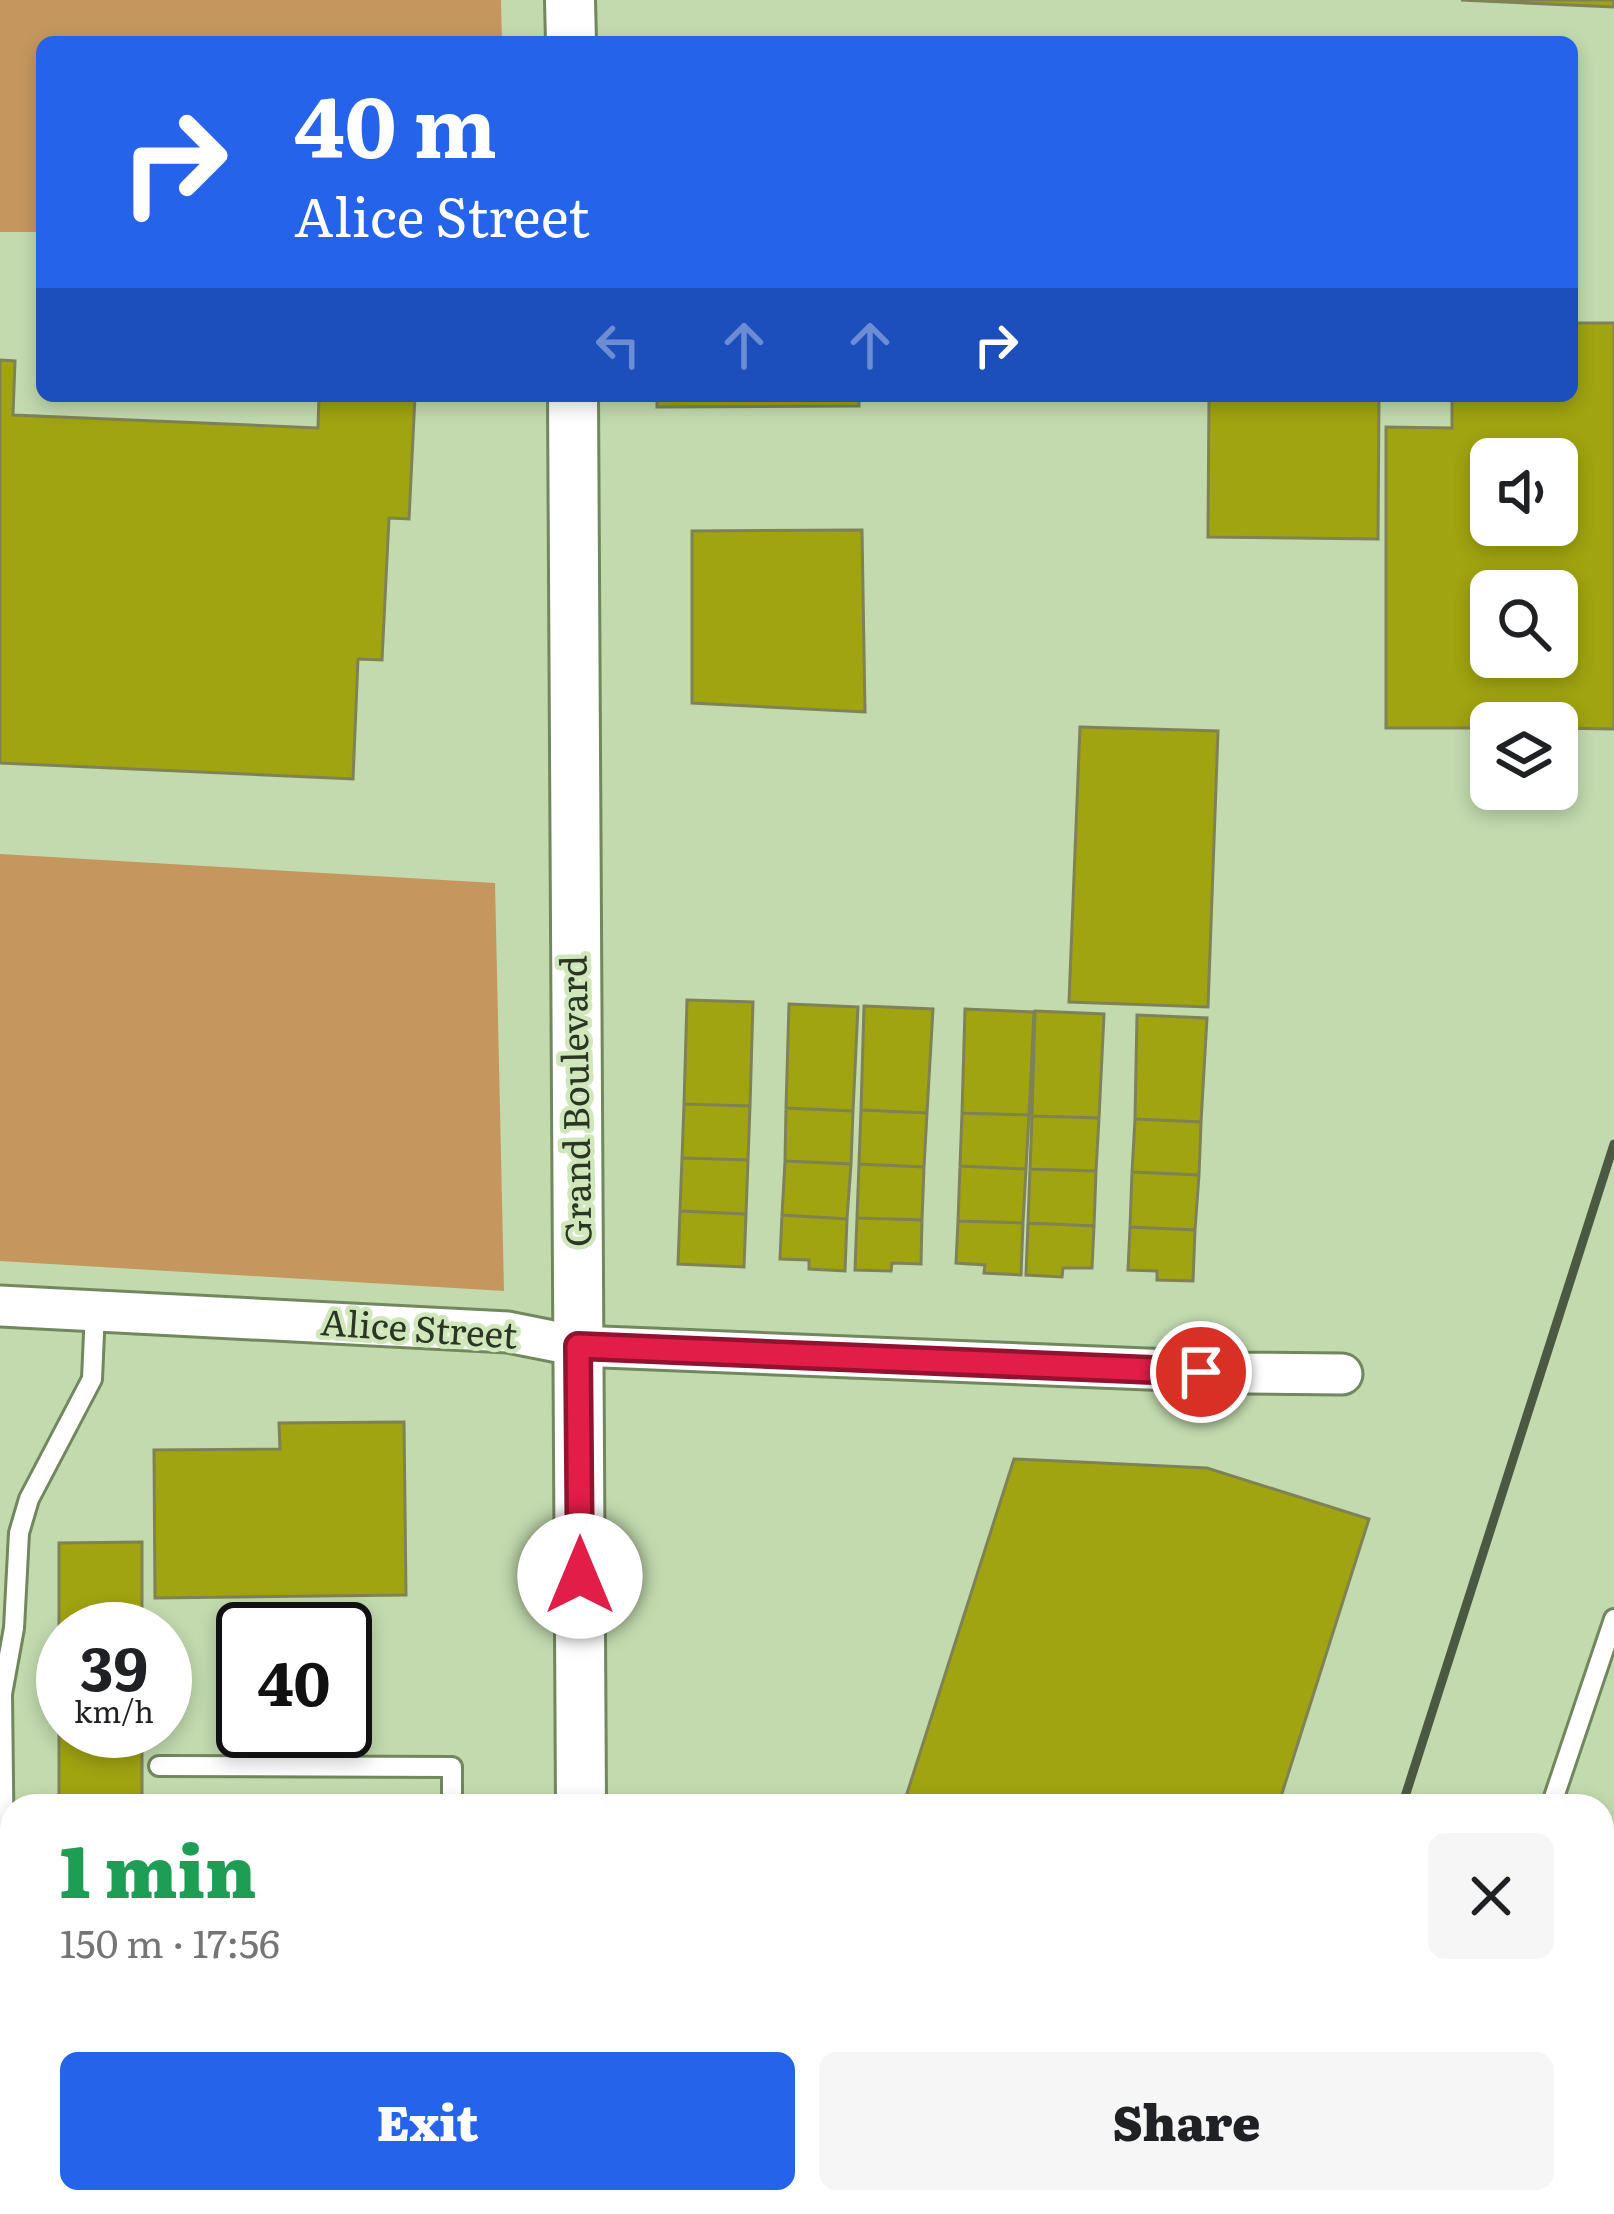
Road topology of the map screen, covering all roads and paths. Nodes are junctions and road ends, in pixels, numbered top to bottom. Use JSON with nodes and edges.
{"nodes":[{"id":1,"x":570,"y":0,"type":"edge"},
{"id":2,"x":571,"y":36,"type":"edge"},
{"id":3,"x":573,"y":402,"type":"edge"},
{"id":4,"x":0,"y":1306,"type":"edge"},
{"id":5,"x":95,"y":1311,"type":"junction"},
{"id":6,"x":578,"y":1346,"type":"junction"},
{"id":7,"x":1342,"y":1374,"type":"dead end"},
{"id":8,"x":1614,"y":1619,"type":"edge"},
{"id":9,"x":159,"y":1766,"type":"dead end"},
{"id":10,"x":3,"y":1794,"type":"edge"},
{"id":11,"x":452,"y":1794,"type":"edge"},
{"id":12,"x":581,"y":1794,"type":"edge"},
{"id":13,"x":1555,"y":1794,"type":"edge"}],
"edges":[{"from":1,"to":2,"type":"street"},
{"from":3,"to":6,"type":"street","name":"Grand Boulevard"},
{"from":4,"to":5,"type":"street","name":"Alice Street"},
{"from":5,"to":6,"type":"street","name":"Alice Street"},
{"from":5,"to":10,"type":"lane"},
{"from":6,"to":7,"type":"street","name":"Alice Street"},
{"from":6,"to":12,"type":"street","name":"Grand Boulevard"},
{"from":8,"to":13,"type":"lane"},
{"from":9,"to":11,"type":"lane"}]}
